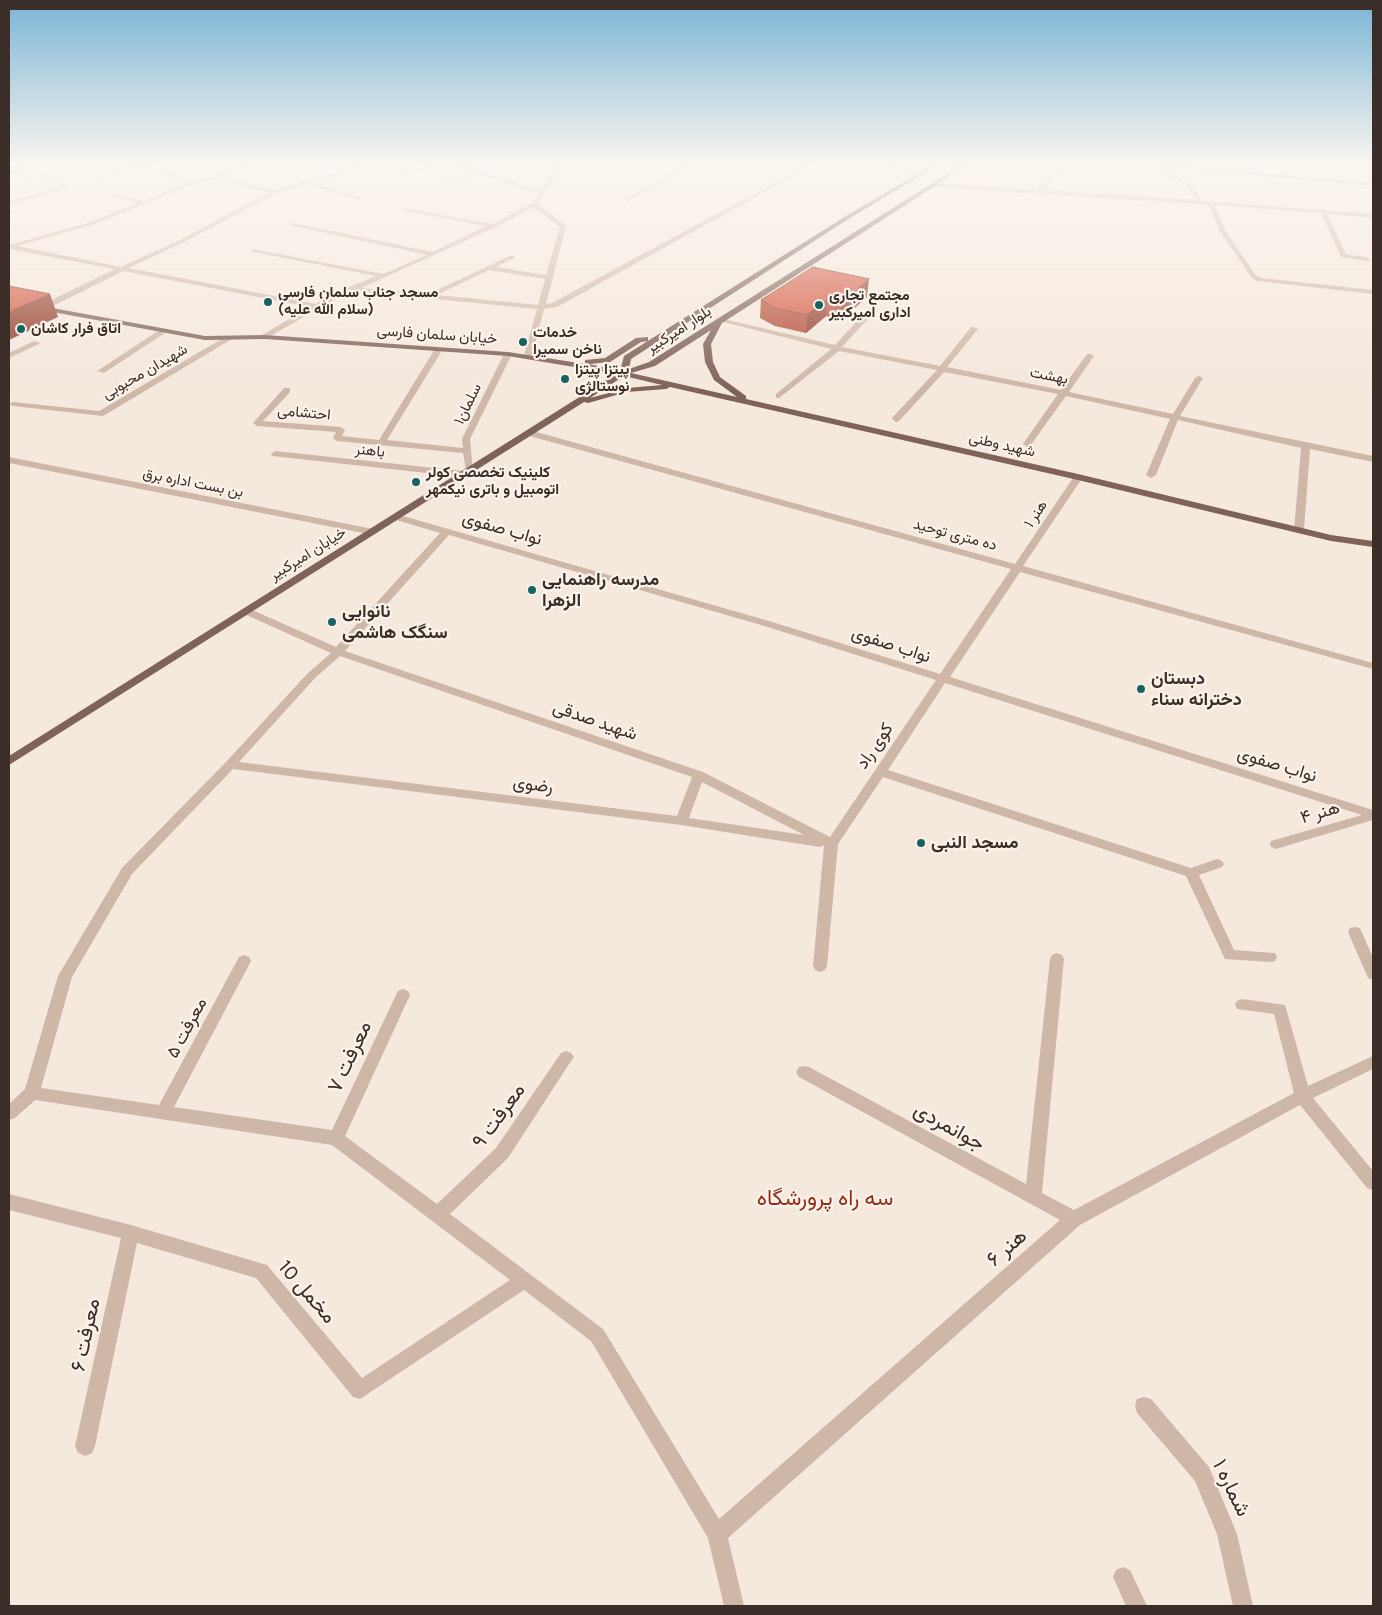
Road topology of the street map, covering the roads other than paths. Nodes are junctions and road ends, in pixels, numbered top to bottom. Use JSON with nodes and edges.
{"nodes":[{"id":1,"x":32,"y":240,"type":"edge"},
{"id":2,"x":183,"y":240,"type":"edge"},
{"id":3,"x":367,"y":240,"type":"edge"},
{"id":4,"x":463,"y":240,"type":"edge"},
{"id":5,"x":559,"y":240,"type":"edge"},
{"id":6,"x":673,"y":240,"type":"edge"},
{"id":7,"x":811,"y":240,"type":"edge"},
{"id":8,"x":844,"y":240,"type":"edge"},
{"id":9,"x":1229,"y":240,"type":"edge"},
{"id":10,"x":1337,"y":240,"type":"edge"},
{"id":11,"x":9,"y":247,"type":"edge"},
{"id":12,"x":254,"y":250,"type":"dead end"},
{"id":13,"x":434,"y":254,"type":"junction"},
{"id":14,"x":512,"y":257,"type":"dead end"},
{"id":15,"x":1368,"y":259,"type":"dead end"},
{"id":16,"x":487,"y":268,"type":"junction"},
{"id":17,"x":119,"y":270,"type":"junction"},
{"id":18,"x":384,"y":276,"type":"junction"},
{"id":19,"x":549,"y":277,"type":"junction"},
{"id":20,"x":353,"y":289,"type":"junction"},
{"id":21,"x":1373,"y":292,"type":"edge"},
{"id":22,"x":428,"y":296,"type":"junction"},
{"id":23,"x":9,"y":302,"type":"edge"},
{"id":24,"x":315,"y":306,"type":"junction"},
{"id":25,"x":541,"y":307,"type":"junction"},
{"id":26,"x":40,"y":309,"type":"junction"},
{"id":27,"x":874,"y":309,"type":"dead end"},
{"id":28,"x":719,"y":320,"type":"junction"},
{"id":29,"x":974,"y":329,"type":"dead end"},
{"id":30,"x":164,"y":331,"type":"junction"},
{"id":31,"x":662,"y":335,"type":"junction"},
{"id":32,"x":265,"y":338,"type":"junction"},
{"id":33,"x":228,"y":339,"type":"junction"},
{"id":34,"x":37,"y":343,"type":"dead end"},
{"id":35,"x":837,"y":348,"type":"junction"},
{"id":36,"x":439,"y":349,"type":"junction"},
{"id":37,"x":508,"y":354,"type":"junction"},
{"id":38,"x":9,"y":356,"type":"edge"},
{"id":39,"x":528,"y":356,"type":"junction"},
{"id":40,"x":1090,"y":356,"type":"dead end"},
{"id":41,"x":559,"y":361,"type":"junction"},
{"id":42,"x":942,"y":369,"type":"junction"},
{"id":43,"x":101,"y":370,"type":"dead end"},
{"id":44,"x":624,"y":373,"type":"junction"},
{"id":45,"x":1199,"y":378,"type":"dead end"},
{"id":46,"x":693,"y":388,"type":"junction"},
{"id":47,"x":287,"y":390,"type":"dead end"},
{"id":48,"x":1064,"y":393,"type":"junction"},
{"id":49,"x":779,"y":396,"type":"dead end"},
{"id":50,"x":747,"y":401,"type":"junction"},
{"id":51,"x":13,"y":404,"type":"dead end"},
{"id":52,"x":567,"y":409,"type":"junction"},
{"id":53,"x":1175,"y":417,"type":"junction"},
{"id":54,"x":896,"y":420,"type":"dead end"},
{"id":55,"x":529,"y":433,"type":"junction"},
{"id":56,"x":382,"y":442,"type":"junction"},
{"id":57,"x":1027,"y":444,"type":"dead end"},
{"id":58,"x":1306,"y":446,"type":"junction"},
{"id":59,"x":468,"y":451,"type":"junction"},
{"id":60,"x":275,"y":454,"type":"dead end"},
{"id":61,"x":1373,"y":459,"type":"edge"},
{"id":62,"x":9,"y":460,"type":"edge"},
{"id":63,"x":467,"y":472,"type":"junction"},
{"id":64,"x":1151,"y":475,"type":"dead end"},
{"id":65,"x":1078,"y":477,"type":"junction"},
{"id":66,"x":396,"y":517,"type":"junction"},
{"id":67,"x":1299,"y":530,"type":"junction"},
{"id":68,"x":447,"y":531,"type":"junction"},
{"id":69,"x":373,"y":532,"type":"junction"},
{"id":70,"x":1373,"y":544,"type":"edge"},
{"id":71,"x":1018,"y":568,"type":"junction"},
{"id":72,"x":246,"y":611,"type":"junction"},
{"id":73,"x":338,"y":652,"type":"junction"},
{"id":74,"x":1373,"y":666,"type":"edge"},
{"id":75,"x":942,"y":680,"type":"junction"},
{"id":76,"x":9,"y":761,"type":"edge"},
{"id":77,"x":230,"y":765,"type":"junction"},
{"id":78,"x":880,"y":772,"type":"junction"},
{"id":79,"x":699,"y":775,"type":"junction"},
{"id":80,"x":1373,"y":815,"type":"edge"},
{"id":81,"x":681,"y":821,"type":"junction"},
{"id":82,"x":832,"y":844,"type":"junction"},
{"id":83,"x":1276,"y":844,"type":"dead end"},
{"id":84,"x":1216,"y":864,"type":"dead end"},
{"id":85,"x":1191,"y":873,"type":"junction"},
{"id":86,"x":1355,"y":932,"type":"dead end"},
{"id":87,"x":1270,"y":957,"type":"dead end"},
{"id":88,"x":1056,"y":959,"type":"dead end"},
{"id":89,"x":244,"y":961,"type":"dead end"},
{"id":90,"x":820,"y":966,"type":"dead end"},
{"id":91,"x":1373,"y":974,"type":"edge"},
{"id":92,"x":403,"y":995,"type":"dead end"},
{"id":93,"x":1242,"y":1005,"type":"dead end"},
{"id":94,"x":566,"y":1057,"type":"dead end"},
{"id":95,"x":1373,"y":1062,"type":"edge"},
{"id":96,"x":804,"y":1072,"type":"dead end"},
{"id":97,"x":32,"y":1093,"type":"junction"},
{"id":98,"x":1303,"y":1096,"type":"junction"},
{"id":99,"x":163,"y":1112,"type":"junction"},
{"id":100,"x":9,"y":1113,"type":"edge"},
{"id":101,"x":336,"y":1138,"type":"junction"},
{"id":102,"x":1373,"y":1183,"type":"edge"},
{"id":103,"x":1033,"y":1197,"type":"junction"},
{"id":104,"x":9,"y":1202,"type":"edge"},
{"id":105,"x":437,"y":1215,"type":"junction"},
{"id":106,"x":1074,"y":1219,"type":"junction"},
{"id":107,"x":131,"y":1233,"type":"junction"},
{"id":108,"x":524,"y":1280,"type":"junction"},
{"id":109,"x":1144,"y":1406,"type":"dead end"},
{"id":110,"x":85,"y":1446,"type":"dead end"},
{"id":111,"x":717,"y":1534,"type":"junction"},
{"id":112,"x":1123,"y":1577,"type":"dead end"},
{"id":113,"x":730,"y":1605,"type":"edge"},
{"id":114,"x":1137,"y":1606,"type":"edge"},
{"id":115,"x":1243,"y":1606,"type":"edge"}],
"edges":[{"from":1,"to":11,"type":"street"},
{"from":2,"to":17,"type":"street"},
{"from":3,"to":13,"type":"street"},
{"from":4,"to":13,"type":"street"},
{"from":5,"to":19,"type":"street"},
{"from":6,"to":25,"type":"street"},
{"from":7,"to":31,"type":"main road","name":"بلوار امیرکبیر"},
{"from":8,"to":28,"type":"main road","name":"بلوار امیرکبیر"},
{"from":9,"to":21,"type":"street"},
{"from":10,"to":15,"type":"street"},
{"from":11,"to":17,"type":"street"},
{"from":12,"to":18,"type":"street"},
{"from":13,"to":18,"type":"street"},
{"from":14,"to":16,"type":"street"},
{"from":16,"to":19,"type":"street"},
{"from":16,"to":22,"type":"street"},
{"from":17,"to":24,"type":"street"},
{"from":17,"to":26,"type":"street"},
{"from":18,"to":20,"type":"street"},
{"from":19,"to":25,"type":"street"},
{"from":20,"to":22,"type":"street"},
{"from":20,"to":24,"type":"street"},
{"from":22,"to":25,"type":"street"},
{"from":23,"to":26,"type":"main road","name":"خیابان سلمان فارسی"},
{"from":24,"to":32,"type":"street"},
{"from":25,"to":39,"type":"street"},
{"from":26,"to":30,"type":"main road","name":"خیابان سلمان فارسی"},
{"from":27,"to":35,"type":"street"},
{"from":28,"to":35,"type":"street","name":"بهشت"},
{"from":28,"to":44,"type":"main road","name":"بلوار امیرکبیر"},
{"from":28,"to":50,"type":"main road"},
{"from":29,"to":42,"type":"street"},
{"from":30,"to":33,"type":"main road","name":"خیابان سلمان فارسی"},
{"from":30,"to":43,"type":"street"},
{"from":31,"to":41,"type":"main road"},
{"from":31,"to":44,"type":"main road","name":"بلوار امیرکبیر"},
{"from":32,"to":33,"type":"main road","name":"خیابان سلمان فارسی"},
{"from":32,"to":36,"type":"main road","name":"خیابان سلمان فارسی"},
{"from":33,"to":51,"type":"street","name":"شهیدان محبوبی"},
{"from":34,"to":38,"type":"street"},
{"from":35,"to":42,"type":"street","name":"بهشت"},
{"from":35,"to":49,"type":"street"},
{"from":36,"to":37,"type":"main road","name":"خیابان سلمان فارسی"},
{"from":36,"to":56,"type":"street"},
{"from":37,"to":39,"type":"main road","name":"خیابان سلمان فارسی"},
{"from":37,"to":59,"type":"street","name":"سلمان۱"},
{"from":39,"to":41,"type":"main road","name":"خیابان سلمان فارسی"},
{"from":40,"to":48,"type":"street"},
{"from":41,"to":44,"type":"main road","name":"خیابان سلمان فارسی"},
{"from":42,"to":48,"type":"street","name":"بهشت"},
{"from":42,"to":54,"type":"street"},
{"from":44,"to":46,"type":"main road","name":"شهید وطنی"},
{"from":44,"to":52,"type":"main road","name":"خیابان امیرکبیر"},
{"from":45,"to":53,"type":"street"},
{"from":46,"to":50,"type":"main road","name":"شهید وطنی"},
{"from":46,"to":52,"type":"main road"},
{"from":47,"to":56,"type":"street","name":"احتشامی"},
{"from":48,"to":53,"type":"street","name":"بهشت"},
{"from":48,"to":57,"type":"street"},
{"from":50,"to":65,"type":"main road","name":"شهید وطنی"},
{"from":52,"to":55,"type":"main road","name":"خیابان امیرکبیر"},
{"from":53,"to":58,"type":"street","name":"بهشت"},
{"from":53,"to":64,"type":"street"},
{"from":55,"to":63,"type":"main road","name":"خیابان امیرکبیر"},
{"from":55,"to":71,"type":"street","name":"ده متری توحید"},
{"from":56,"to":59,"type":"street","name":"احتشامی"},
{"from":58,"to":61,"type":"street","name":"بهشت"},
{"from":58,"to":67,"type":"street"},
{"from":59,"to":63,"type":"street","name":"سلمان۱"},
{"from":60,"to":63,"type":"street","name":"باهنر"},
{"from":62,"to":69,"type":"street","name":"بن بست اداره برق"},
{"from":63,"to":66,"type":"main road","name":"خیابان امیرکبیر"},
{"from":65,"to":67,"type":"main road","name":"شهید وطنی"},
{"from":65,"to":71,"type":"street","name":"هنر ۱"},
{"from":66,"to":68,"type":"street","name":"نواب صفوی"},
{"from":66,"to":69,"type":"main road","name":"خیابان امیرکبیر"},
{"from":67,"to":70,"type":"main road","name":"شهید وطنی"},
{"from":68,"to":73,"type":"street"},
{"from":68,"to":75,"type":"street","name":"نواب صفوی"},
{"from":69,"to":72,"type":"main road","name":"خیابان امیرکبیر"},
{"from":71,"to":74,"type":"street","name":"ده متری توحید"},
{"from":71,"to":75,"type":"street","name":"کوی راد"},
{"from":72,"to":73,"type":"street","name":"شهید صدقی"},
{"from":72,"to":76,"type":"main road","name":"خیابان امیرکبیر"},
{"from":73,"to":77,"type":"street"},
{"from":73,"to":79,"type":"street","name":"شهید صدقی"},
{"from":75,"to":78,"type":"street","name":"کوی راد"},
{"from":75,"to":80,"type":"street","name":"نواب صفوی"},
{"from":77,"to":81,"type":"street","name":"رضوی"},
{"from":77,"to":97,"type":"street"},
{"from":78,"to":82,"type":"street","name":"کوی راد"},
{"from":78,"to":85,"type":"street"},
{"from":79,"to":81,"type":"street"},
{"from":79,"to":82,"type":"street","name":"شهید صدقی"},
{"from":80,"to":83,"type":"street","name":"هنر ۴"},
{"from":81,"to":82,"type":"street","name":"رضوی"},
{"from":82,"to":90,"type":"street","name":"کوی راد"},
{"from":84,"to":85,"type":"street"},
{"from":85,"to":87,"type":"street"},
{"from":86,"to":91,"type":"street"},
{"from":88,"to":103,"type":"street"},
{"from":89,"to":99,"type":"street","name":"معرفت ۵"},
{"from":92,"to":101,"type":"street","name":"معرفت ۷"},
{"from":93,"to":98,"type":"street"},
{"from":94,"to":105,"type":"street","name":"معرفت ۹"},
{"from":95,"to":98,"type":"street","name":"هنر ۶"},
{"from":96,"to":103,"type":"street","name":"جوانمردی"},
{"from":97,"to":99,"type":"street"},
{"from":97,"to":100,"type":"street"},
{"from":98,"to":102,"type":"street"},
{"from":98,"to":106,"type":"street","name":"هنر ۶"},
{"from":99,"to":101,"type":"street"},
{"from":101,"to":105,"type":"street"},
{"from":103,"to":106,"type":"street","name":"جوانمردی"},
{"from":104,"to":107,"type":"street","name":"مخمل 10"},
{"from":105,"to":108,"type":"street"},
{"from":106,"to":111,"type":"street","name":"هنر ۶"},
{"from":107,"to":108,"type":"street","name":"مخمل 10"},
{"from":107,"to":110,"type":"street","name":"معرفت ۶"},
{"from":108,"to":111,"type":"street"},
{"from":109,"to":115,"type":"street","name":"شماره ۱"},
{"from":111,"to":113,"type":"street"},
{"from":112,"to":114,"type":"street"}]}
